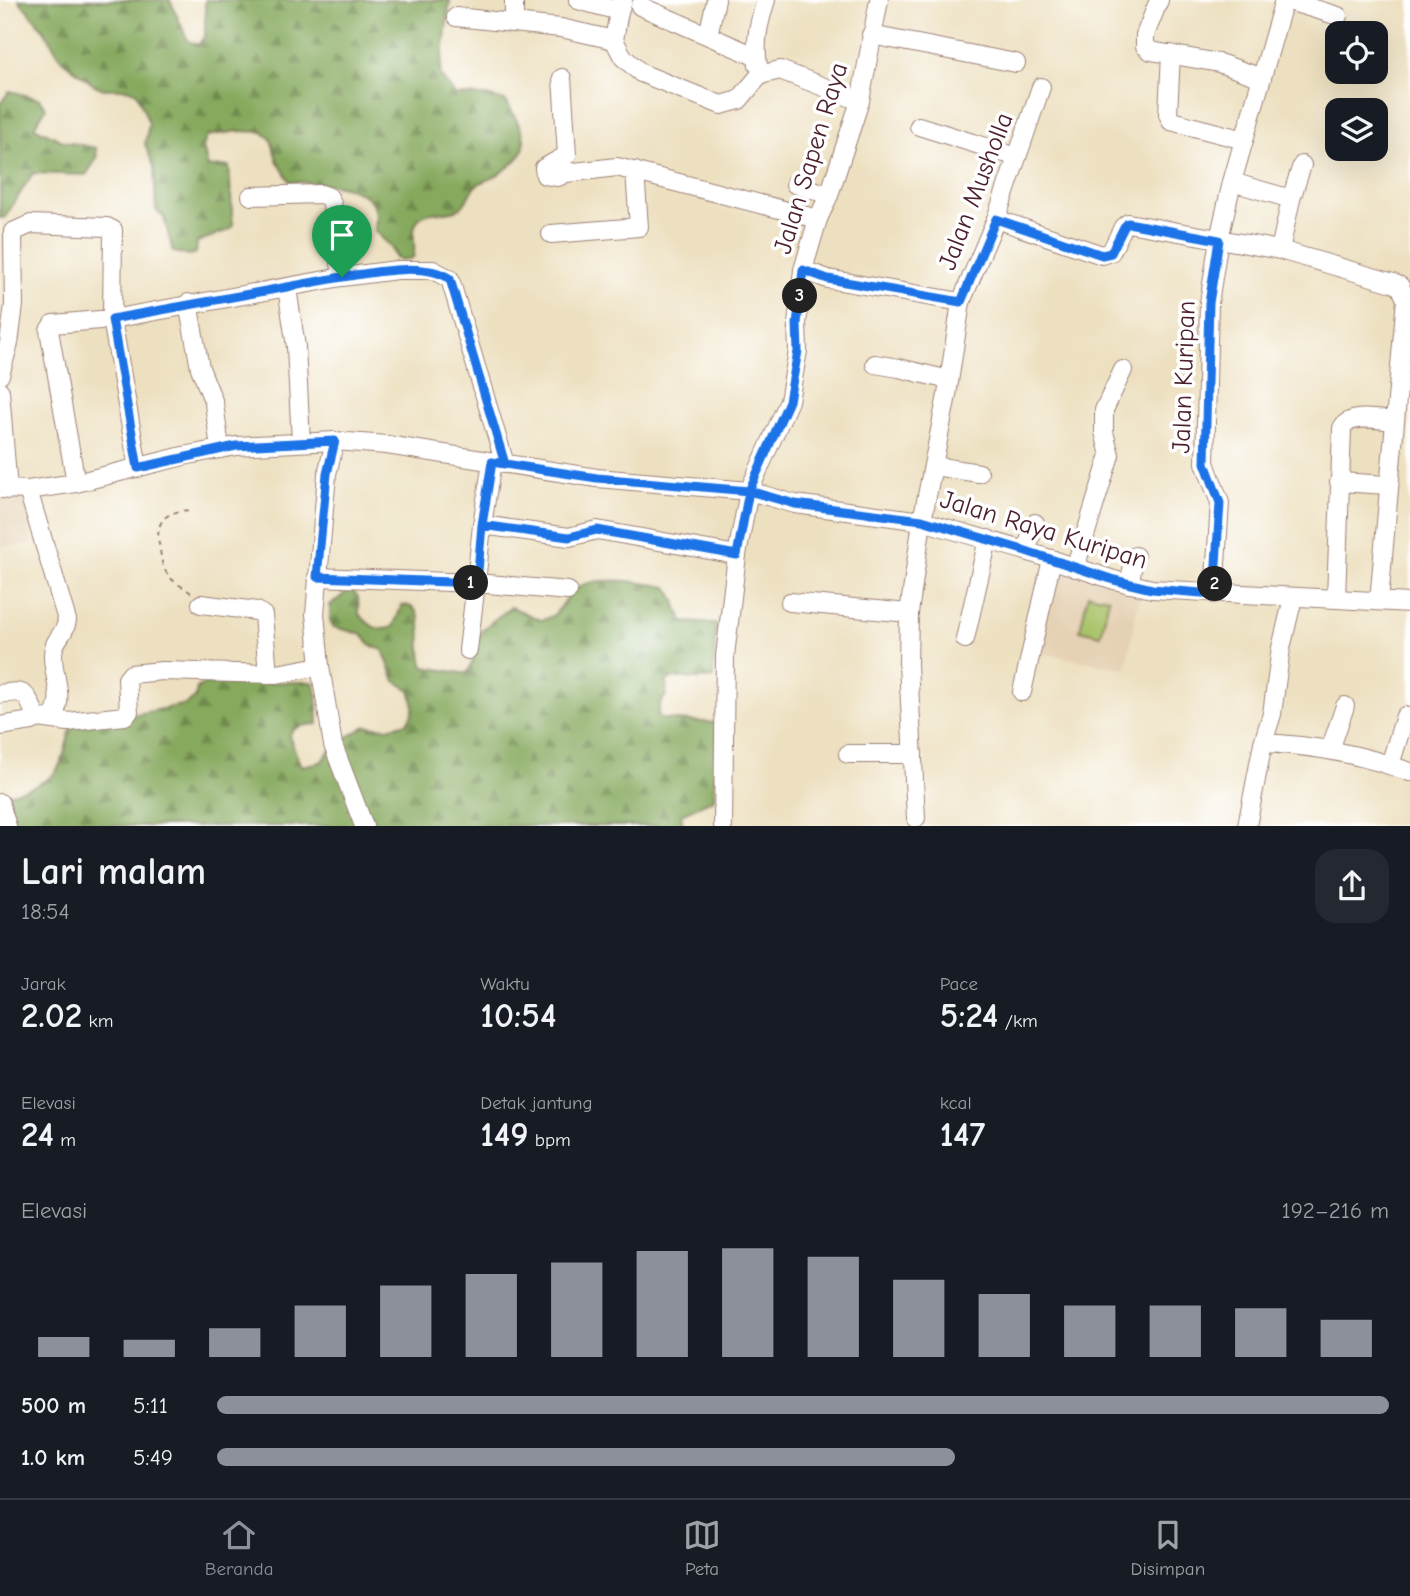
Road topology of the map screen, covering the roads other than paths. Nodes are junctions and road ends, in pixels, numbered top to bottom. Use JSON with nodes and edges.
{"nodes":[{"id":1,"x":514,"y":0,"type":"edge"},
{"id":2,"x":578,"y":0,"type":"edge"},
{"id":3,"x":716,"y":0,"type":"edge"},
{"id":4,"x":766,"y":0,"type":"edge"},
{"id":5,"x":879,"y":0,"type":"edge"},
{"id":6,"x":1159,"y":0,"type":"edge"},
{"id":7,"x":1285,"y":0,"type":"edge"},
{"id":8,"x":627,"y":6,"type":"edge"},
{"id":9,"x":1338,"y":16,"type":"dead end"},
{"id":10,"x":456,"y":17,"type":"dead end"},
{"id":11,"x":514,"y":23,"type":"junction"},
{"id":12,"x":708,"y":35,"type":"junction"},
{"id":13,"x":871,"y":35,"type":"junction"},
{"id":14,"x":614,"y":40,"type":"junction"},
{"id":15,"x":1171,"y":54,"type":"junction"},
{"id":16,"x":1016,"y":63,"type":"dead end"},
{"id":17,"x":758,"y":66,"type":"junction"},
{"id":18,"x":562,"y":78,"type":"dead end"},
{"id":19,"x":1262,"y":78,"type":"junction"},
{"id":20,"x":1041,"y":87,"type":"dead end"},
{"id":21,"x":859,"y":101,"type":"junction"},
{"id":22,"x":919,"y":126,"type":"dead end"},
{"id":23,"x":1244,"y":140,"type":"junction"},
{"id":24,"x":1017,"y":157,"type":"junction"},
{"id":25,"x":1302,"y":165,"type":"dead end"},
{"id":26,"x":635,"y":171,"type":"junction"},
{"id":27,"x":1232,"y":182,"type":"junction"},
{"id":28,"x":795,"y":184,"type":"dead end"},
{"id":29,"x":829,"y":195,"type":"junction"},
{"id":30,"x":251,"y":196,"type":"dead end"},
{"id":31,"x":1291,"y":199,"type":"junction"},
{"id":32,"x":818,"y":219,"type":"junction"},
{"id":33,"x":996,"y":219,"type":"junction"},
{"id":34,"x":551,"y":234,"type":"dead end"},
{"id":35,"x":1219,"y":240,"type":"junction"},
{"id":36,"x":1280,"y":250,"type":"junction"},
{"id":37,"x":803,"y":270,"type":"junction"},
{"id":38,"x":342,"y":277,"type":"junction"},
{"id":39,"x":287,"y":288,"type":"junction"},
{"id":40,"x":961,"y":302,"type":"junction"},
{"id":41,"x":188,"y":303,"type":"junction"},
{"id":42,"x":112,"y":319,"type":"junction"},
{"id":43,"x":875,"y":364,"type":"dead end"},
{"id":44,"x":1123,"y":370,"type":"dead end"},
{"id":45,"x":0,"y":376,"type":"edge"},
{"id":46,"x":949,"y":380,"type":"junction"},
{"id":47,"x":0,"y":391,"type":"edge"},
{"id":48,"x":1394,"y":421,"type":"junction"},
{"id":49,"x":335,"y":441,"type":"junction"},
{"id":50,"x":301,"y":442,"type":"junction"},
{"id":51,"x":220,"y":449,"type":"junction"},
{"id":52,"x":499,"y":463,"type":"junction"},
{"id":53,"x":934,"y":466,"type":"junction"},
{"id":54,"x":138,"y":468,"type":"junction"},
{"id":55,"x":979,"y":474,"type":"dead end"},
{"id":56,"x":1339,"y":482,"type":"junction"},
{"id":57,"x":76,"y":483,"type":"junction"},
{"id":58,"x":1388,"y":485,"type":"junction"},
{"id":59,"x":4,"y":489,"type":"edge"},
{"id":60,"x":28,"y":490,"type":"junction"},
{"id":61,"x":749,"y":491,"type":"junction"},
{"id":62,"x":922,"y":520,"type":"junction"},
{"id":63,"x":1035,"y":523,"type":"dead end"},
{"id":64,"x":482,"y":525,"type":"junction"},
{"id":65,"x":988,"y":539,"type":"junction"},
{"id":66,"x":1026,"y":551,"type":"junction"},
{"id":67,"x":737,"y":555,"type":"junction"},
{"id":68,"x":1135,"y":556,"type":"dead end"},
{"id":69,"x":1052,"y":559,"type":"junction"},
{"id":70,"x":1074,"y":568,"type":"junction"},
{"id":71,"x":317,"y":577,"type":"junction"},
{"id":72,"x":477,"y":583,"type":"junction"},
{"id":73,"x":1129,"y":584,"type":"junction"},
{"id":74,"x":568,"y":591,"type":"dead end"},
{"id":75,"x":1214,"y":594,"type":"junction"},
{"id":76,"x":1293,"y":598,"type":"junction"},
{"id":77,"x":1336,"y":599,"type":"junction"},
{"id":78,"x":1379,"y":601,"type":"junction"},
{"id":79,"x":789,"y":602,"type":"dead end"},
{"id":80,"x":1410,"y":603,"type":"edge"},
{"id":81,"x":201,"y":604,"type":"road end"},
{"id":82,"x":909,"y":613,"type":"junction"},
{"id":83,"x":965,"y":639,"type":"dead end"},
{"id":84,"x":468,"y":650,"type":"dead end"},
{"id":85,"x":320,"y":666,"type":"junction"},
{"id":86,"x":268,"y":674,"type":"junction"},
{"id":87,"x":1021,"y":692,"type":"dead end"},
{"id":88,"x":0,"y":694,"type":"edge"},
{"id":89,"x":1345,"y":706,"type":"dead end"},
{"id":90,"x":1405,"y":716,"type":"dead end"},
{"id":91,"x":40,"y":719,"type":"junction"},
{"id":92,"x":0,"y":726,"type":"edge"},
{"id":93,"x":1263,"y":743,"type":"junction"},
{"id":94,"x":1330,"y":750,"type":"junction"},
{"id":95,"x":848,"y":754,"type":"dead end"},
{"id":96,"x":913,"y":754,"type":"junction"},
{"id":97,"x":1390,"y":765,"type":"junction"},
{"id":98,"x":1410,"y":772,"type":"edge"},
{"id":99,"x":0,"y":803,"type":"edge"},
{"id":100,"x":916,"y":818,"type":"dead end"},
{"id":101,"x":8,"y":826,"type":"edge"},
{"id":102,"x":364,"y":826,"type":"edge"},
{"id":103,"x":723,"y":826,"type":"edge"},
{"id":104,"x":1247,"y":826,"type":"edge"}],
"edges":[{"from":1,"to":11,"type":"street"},
{"from":2,"to":8,"type":"street"},
{"from":3,"to":12,"type":"street"},
{"from":4,"to":17,"type":"street"},
{"from":5,"to":13,"type":"street","name":"Jalan Sapen Raya"},
{"from":6,"to":15,"type":"street"},
{"from":7,"to":9,"type":"street"},
{"from":7,"to":19,"type":"street","name":"Jalan Kuripan"},
{"from":8,"to":12,"type":"street"},
{"from":8,"to":14,"type":"street"},
{"from":10,"to":11,"type":"street"},
{"from":11,"to":14,"type":"street"},
{"from":12,"to":17,"type":"street"},
{"from":13,"to":16,"type":"street"},
{"from":13,"to":21,"type":"street","name":"Jalan Sapen Raya"},
{"from":14,"to":17,"type":"street"},
{"from":15,"to":19,"type":"street"},
{"from":15,"to":23,"type":"street"},
{"from":17,"to":21,"type":"street"},
{"from":18,"to":26,"type":"street"},
{"from":19,"to":23,"type":"street","name":"Jalan Kuripan"},
{"from":20,"to":24,"type":"street","name":"Jalan Musholla"},
{"from":21,"to":29,"type":"street","name":"Jalan Sapen Raya"},
{"from":22,"to":24,"type":"street"},
{"from":23,"to":27,"type":"street","name":"Jalan Kuripan"},
{"from":24,"to":33,"type":"street","name":"Jalan Musholla"},
{"from":25,"to":31,"type":"street"},
{"from":26,"to":32,"type":"street"},
{"from":26,"to":34,"type":"street"},
{"from":27,"to":31,"type":"street"},
{"from":27,"to":35,"type":"street","name":"Jalan Kuripan"},
{"from":28,"to":29,"type":"street"},
{"from":29,"to":32,"type":"street","name":"Jalan Sapen Raya"},
{"from":30,"to":38,"type":"street"},
{"from":31,"to":36,"type":"street"},
{"from":32,"to":37,"type":"street","name":"Jalan Sapen Raya"},
{"from":33,"to":35,"type":"street"},
{"from":33,"to":40,"type":"street","name":"Jalan Musholla"},
{"from":35,"to":36,"type":"street"},
{"from":35,"to":75,"type":"street","name":"Jalan Kuripan"},
{"from":36,"to":48,"type":"street"},
{"from":37,"to":40,"type":"street"},
{"from":37,"to":61,"type":"street","name":"Jalan Sapen Raya"},
{"from":38,"to":39,"type":"street"},
{"from":38,"to":52,"type":"street"},
{"from":39,"to":41,"type":"street"},
{"from":39,"to":50,"type":"street"},
{"from":40,"to":46,"type":"street","name":"Jalan Musholla"},
{"from":41,"to":42,"type":"street"},
{"from":41,"to":51,"type":"street"},
{"from":42,"to":45,"type":"street"},
{"from":42,"to":54,"type":"street"},
{"from":42,"to":57,"type":"street"},
{"from":43,"to":46,"type":"street"},
{"from":44,"to":70,"type":"street"},
{"from":46,"to":53,"type":"street","name":"Jalan Musholla"},
{"from":47,"to":59,"type":"street"},
{"from":48,"to":56,"type":"street"},
{"from":48,"to":58,"type":"street"},
{"from":49,"to":50,"type":"street","name":"Jalan Raya Kuripan"},
{"from":49,"to":52,"type":"street","name":"Jalan Raya Kuripan"},
{"from":49,"to":71,"type":"street"},
{"from":50,"to":51,"type":"street","name":"Jalan Raya Kuripan"},
{"from":51,"to":54,"type":"street","name":"Jalan Raya Kuripan"},
{"from":52,"to":61,"type":"street","name":"Jalan Raya Kuripan"},
{"from":52,"to":64,"type":"street"},
{"from":53,"to":55,"type":"street"},
{"from":53,"to":62,"type":"street","name":"Jalan Musholla"},
{"from":54,"to":57,"type":"street","name":"Jalan Raya Kuripan"},
{"from":56,"to":58,"type":"street"},
{"from":56,"to":77,"type":"street"},
{"from":57,"to":60,"type":"street","name":"Jalan Raya Kuripan"},
{"from":58,"to":78,"type":"street"},
{"from":59,"to":60,"type":"street","name":"Jalan Raya Kuripan"},
{"from":60,"to":91,"type":"street"},
{"from":61,"to":62,"type":"street","name":"Jalan Raya Kuripan"},
{"from":61,"to":67,"type":"street","name":"Jalan Sapen Raya"},
{"from":62,"to":65,"type":"street","name":"Jalan Raya Kuripan"},
{"from":62,"to":82,"type":"street"},
{"from":63,"to":66,"type":"street"},
{"from":64,"to":67,"type":"street"},
{"from":64,"to":72,"type":"street"},
{"from":65,"to":66,"type":"street","name":"Jalan Raya Kuripan"},
{"from":65,"to":83,"type":"street"},
{"from":66,"to":69,"type":"street","name":"Jalan Raya Kuripan"},
{"from":67,"to":103,"type":"street","name":"Jalan Sapen Raya"},
{"from":68,"to":73,"type":"street"},
{"from":69,"to":70,"type":"street","name":"Jalan Raya Kuripan"},
{"from":69,"to":87,"type":"street"},
{"from":70,"to":73,"type":"street","name":"Jalan Raya Kuripan"},
{"from":71,"to":72,"type":"street"},
{"from":71,"to":85,"type":"street"},
{"from":72,"to":74,"type":"street"},
{"from":72,"to":84,"type":"street"},
{"from":73,"to":75,"type":"street","name":"Jalan Raya Kuripan"},
{"from":75,"to":76,"type":"street","name":"Jalan Raya Kuripan"},
{"from":76,"to":77,"type":"street","name":"Jalan Raya Kuripan"},
{"from":76,"to":93,"type":"street"},
{"from":77,"to":78,"type":"street","name":"Jalan Raya Kuripan"},
{"from":78,"to":80,"type":"street","name":"Jalan Raya Kuripan"},
{"from":79,"to":82,"type":"street"},
{"from":81,"to":86,"type":"street"},
{"from":82,"to":96,"type":"street"},
{"from":85,"to":86,"type":"street"},
{"from":85,"to":102,"type":"street"},
{"from":86,"to":91,"type":"street"},
{"from":88,"to":91,"type":"street"},
{"from":89,"to":94,"type":"street"},
{"from":90,"to":97,"type":"street"},
{"from":91,"to":92,"type":"street"},
{"from":93,"to":94,"type":"street"},
{"from":93,"to":104,"type":"street"},
{"from":94,"to":97,"type":"street"},
{"from":95,"to":96,"type":"street"},
{"from":96,"to":100,"type":"street"},
{"from":97,"to":98,"type":"street"},
{"from":99,"to":101,"type":"street"}]}
